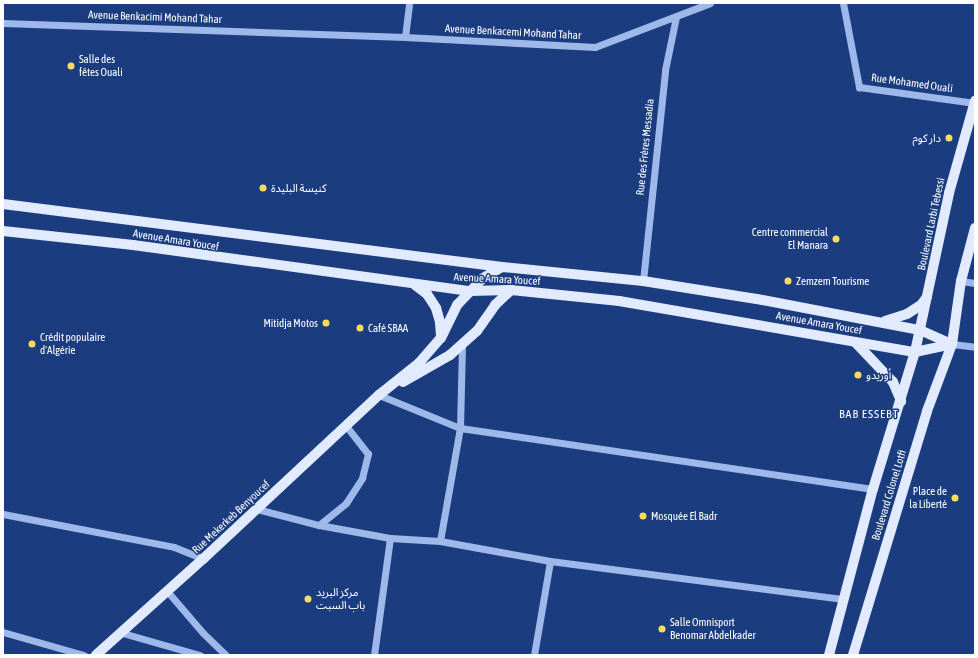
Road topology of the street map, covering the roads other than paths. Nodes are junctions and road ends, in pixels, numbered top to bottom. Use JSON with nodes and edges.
{"nodes":[{"id":1,"x":408,"y":3,"type":"edge"},
{"id":2,"x":710,"y":3,"type":"edge"},
{"id":3,"x":843,"y":3,"type":"edge"},
{"id":4,"x":676,"y":17,"type":"junction"},
{"id":5,"x":3,"y":23,"type":"edge"},
{"id":6,"x":307,"y":34,"type":"joint"},
{"id":7,"x":405,"y":37,"type":"junction"},
{"id":8,"x":975,"y":102,"type":"edge"},
{"id":9,"x":3,"y":204,"type":"edge"},
{"id":10,"x":975,"y":228,"type":"edge"},
{"id":11,"x":3,"y":231,"type":"edge"},
{"id":12,"x":502,"y":267,"type":"junction"},
{"id":13,"x":643,"y":281,"type":"junction"},
{"id":14,"x":961,"y":281,"type":"junction"},
{"id":15,"x":975,"y":283,"type":"edge"},
{"id":16,"x":415,"y":285,"type":"junction"},
{"id":17,"x":511,"y":290,"type":"junction"},
{"id":18,"x":470,"y":291,"type":"junction"},
{"id":19,"x":929,"y":294,"type":"junction"},
{"id":20,"x":882,"y":322,"type":"junction"},
{"id":21,"x":920,"y":330,"type":"junction"},
{"id":22,"x":441,"y":338,"type":"junction"},
{"id":23,"x":856,"y":342,"type":"junction"},
{"id":24,"x":952,"y":344,"type":"junction"},
{"id":25,"x":462,"y":345,"type":"junction"},
{"id":26,"x":975,"y":347,"type":"edge"},
{"id":27,"x":915,"y":352,"type":"junction"},
{"id":28,"x":379,"y":395,"type":"junction"},
{"id":29,"x":901,"y":401,"type":"junction"},
{"id":30,"x":346,"y":426,"type":"junction"},
{"id":31,"x":460,"y":428,"type":"junction"},
{"id":32,"x":873,"y":489,"type":"junction"},
{"id":33,"x":257,"y":509,"type":"junction"},
{"id":34,"x":3,"y":514,"type":"edge"},
{"id":35,"x":319,"y":525,"type":"junction"},
{"id":36,"x":390,"y":538,"type":"junction"},
{"id":37,"x":440,"y":541,"type":"junction"},
{"id":38,"x":203,"y":559,"type":"junction"},
{"id":39,"x":550,"y":561,"type":"junction"},
{"id":40,"x":167,"y":590,"type":"junction"},
{"id":41,"x":844,"y":599,"type":"junction"},
{"id":42,"x":3,"y":632,"type":"edge"},
{"id":43,"x":119,"y":632,"type":"junction"},
{"id":44,"x":84,"y":655,"type":"edge"},
{"id":45,"x":96,"y":655,"type":"edge"},
{"id":46,"x":200,"y":655,"type":"edge"},
{"id":47,"x":226,"y":655,"type":"edge"},
{"id":48,"x":374,"y":655,"type":"edge"},
{"id":49,"x":534,"y":655,"type":"edge"},
{"id":50,"x":829,"y":655,"type":"edge"},
{"id":51,"x":854,"y":655,"type":"edge"}],
"edges":[{"from":1,"to":7,"type":"street"},
{"from":2,"to":4,"type":"street","name":"Avenue Benkacemi Mohand Tahar"},
{"from":3,"to":8,"type":"street","name":"Rue Mohamed Ouali"},
{"from":4,"to":7,"type":"street","name":"Avenue Benkacemi Mohand Tahar"},
{"from":4,"to":13,"type":"street","name":"Rue des Frères Messadia"},
{"from":5,"to":6,"type":"street","name":"Avenue Benkacimi Mohand Tahar"},
{"from":6,"to":7,"type":"street","name":"Avenue Benkacemi Mohand Tahar"},
{"from":8,"to":19,"type":"main road","name":"Boulevard Larbi Tebessi"},
{"from":9,"to":12,"type":"main road","name":"Avenue Amara Youcef"},
{"from":10,"to":14,"type":"main road"},
{"from":11,"to":16,"type":"main road","name":"Avenue Amara Youcef"},
{"from":12,"to":13,"type":"main road","name":"Avenue Amara Youcef"},
{"from":12,"to":18,"type":"main road"},
{"from":13,"to":20,"type":"main road","name":"Avenue Amara Youcef"},
{"from":14,"to":15,"type":"street"},
{"from":14,"to":24,"type":"main road"},
{"from":16,"to":18,"type":"main road","name":"Avenue Amara Youcef"},
{"from":16,"to":22,"type":"main road"},
{"from":17,"to":18,"type":"main road","name":"Avenue Amara Youcef"},
{"from":17,"to":23,"type":"main road","name":"Avenue Amara Youcef"},
{"from":17,"to":25,"type":"main road"},
{"from":18,"to":22,"type":"main road"},
{"from":19,"to":20,"type":"main road"},
{"from":19,"to":21,"type":"main road","name":"Boulevard Larbi Tebessi"},
{"from":20,"to":21,"type":"main road","name":"Avenue Amara Youcef"},
{"from":21,"to":24,"type":"main road"},
{"from":21,"to":27,"type":"main road","name":"Boulevard Larbi Tebessi"},
{"from":22,"to":28,"type":"main road"},
{"from":23,"to":27,"type":"main road","name":"Avenue Amara Youcef"},
{"from":23,"to":29,"type":"main road"},
{"from":24,"to":26,"type":"street"},
{"from":24,"to":27,"type":"main road","name":"Avenue Amara Youcef"},
{"from":24,"to":51,"type":"main road","name":"Boulevard Colonel Lotfi"},
{"from":25,"to":28,"type":"main road"},
{"from":25,"to":31,"type":"street"},
{"from":27,"to":29,"type":"main road","name":"Boulevard Colonel Lotfi"},
{"from":28,"to":30,"type":"main road","name":"Rue Mekerkeb Benyoucef"},
{"from":28,"to":31,"type":"street"},
{"from":29,"to":32,"type":"main road","name":"Boulevard Colonel Lotfi"},
{"from":30,"to":33,"type":"main road","name":"Rue Mekerkeb Benyoucef"},
{"from":30,"to":35,"type":"street"},
{"from":31,"to":32,"type":"street"},
{"from":31,"to":37,"type":"street"},
{"from":32,"to":41,"type":"main road","name":"Boulevard Colonel Lotfi"},
{"from":33,"to":35,"type":"street"},
{"from":33,"to":38,"type":"main road","name":"Rue Mekerkeb Benyoucef"},
{"from":34,"to":38,"type":"street"},
{"from":35,"to":36,"type":"street"},
{"from":36,"to":37,"type":"street"},
{"from":36,"to":48,"type":"street"},
{"from":37,"to":39,"type":"street"},
{"from":38,"to":40,"type":"main road","name":"Rue Mekerkeb Benyoucef"},
{"from":39,"to":41,"type":"street"},
{"from":39,"to":49,"type":"street"},
{"from":40,"to":43,"type":"main road","name":"Rue Mekerkeb Benyoucef"},
{"from":40,"to":47,"type":"street"},
{"from":41,"to":50,"type":"main road","name":"Boulevard Colonel Lotfi"},
{"from":42,"to":44,"type":"street"},
{"from":43,"to":45,"type":"main road","name":"Rue Mekerkeb Benyoucef"},
{"from":43,"to":46,"type":"street"}]}
